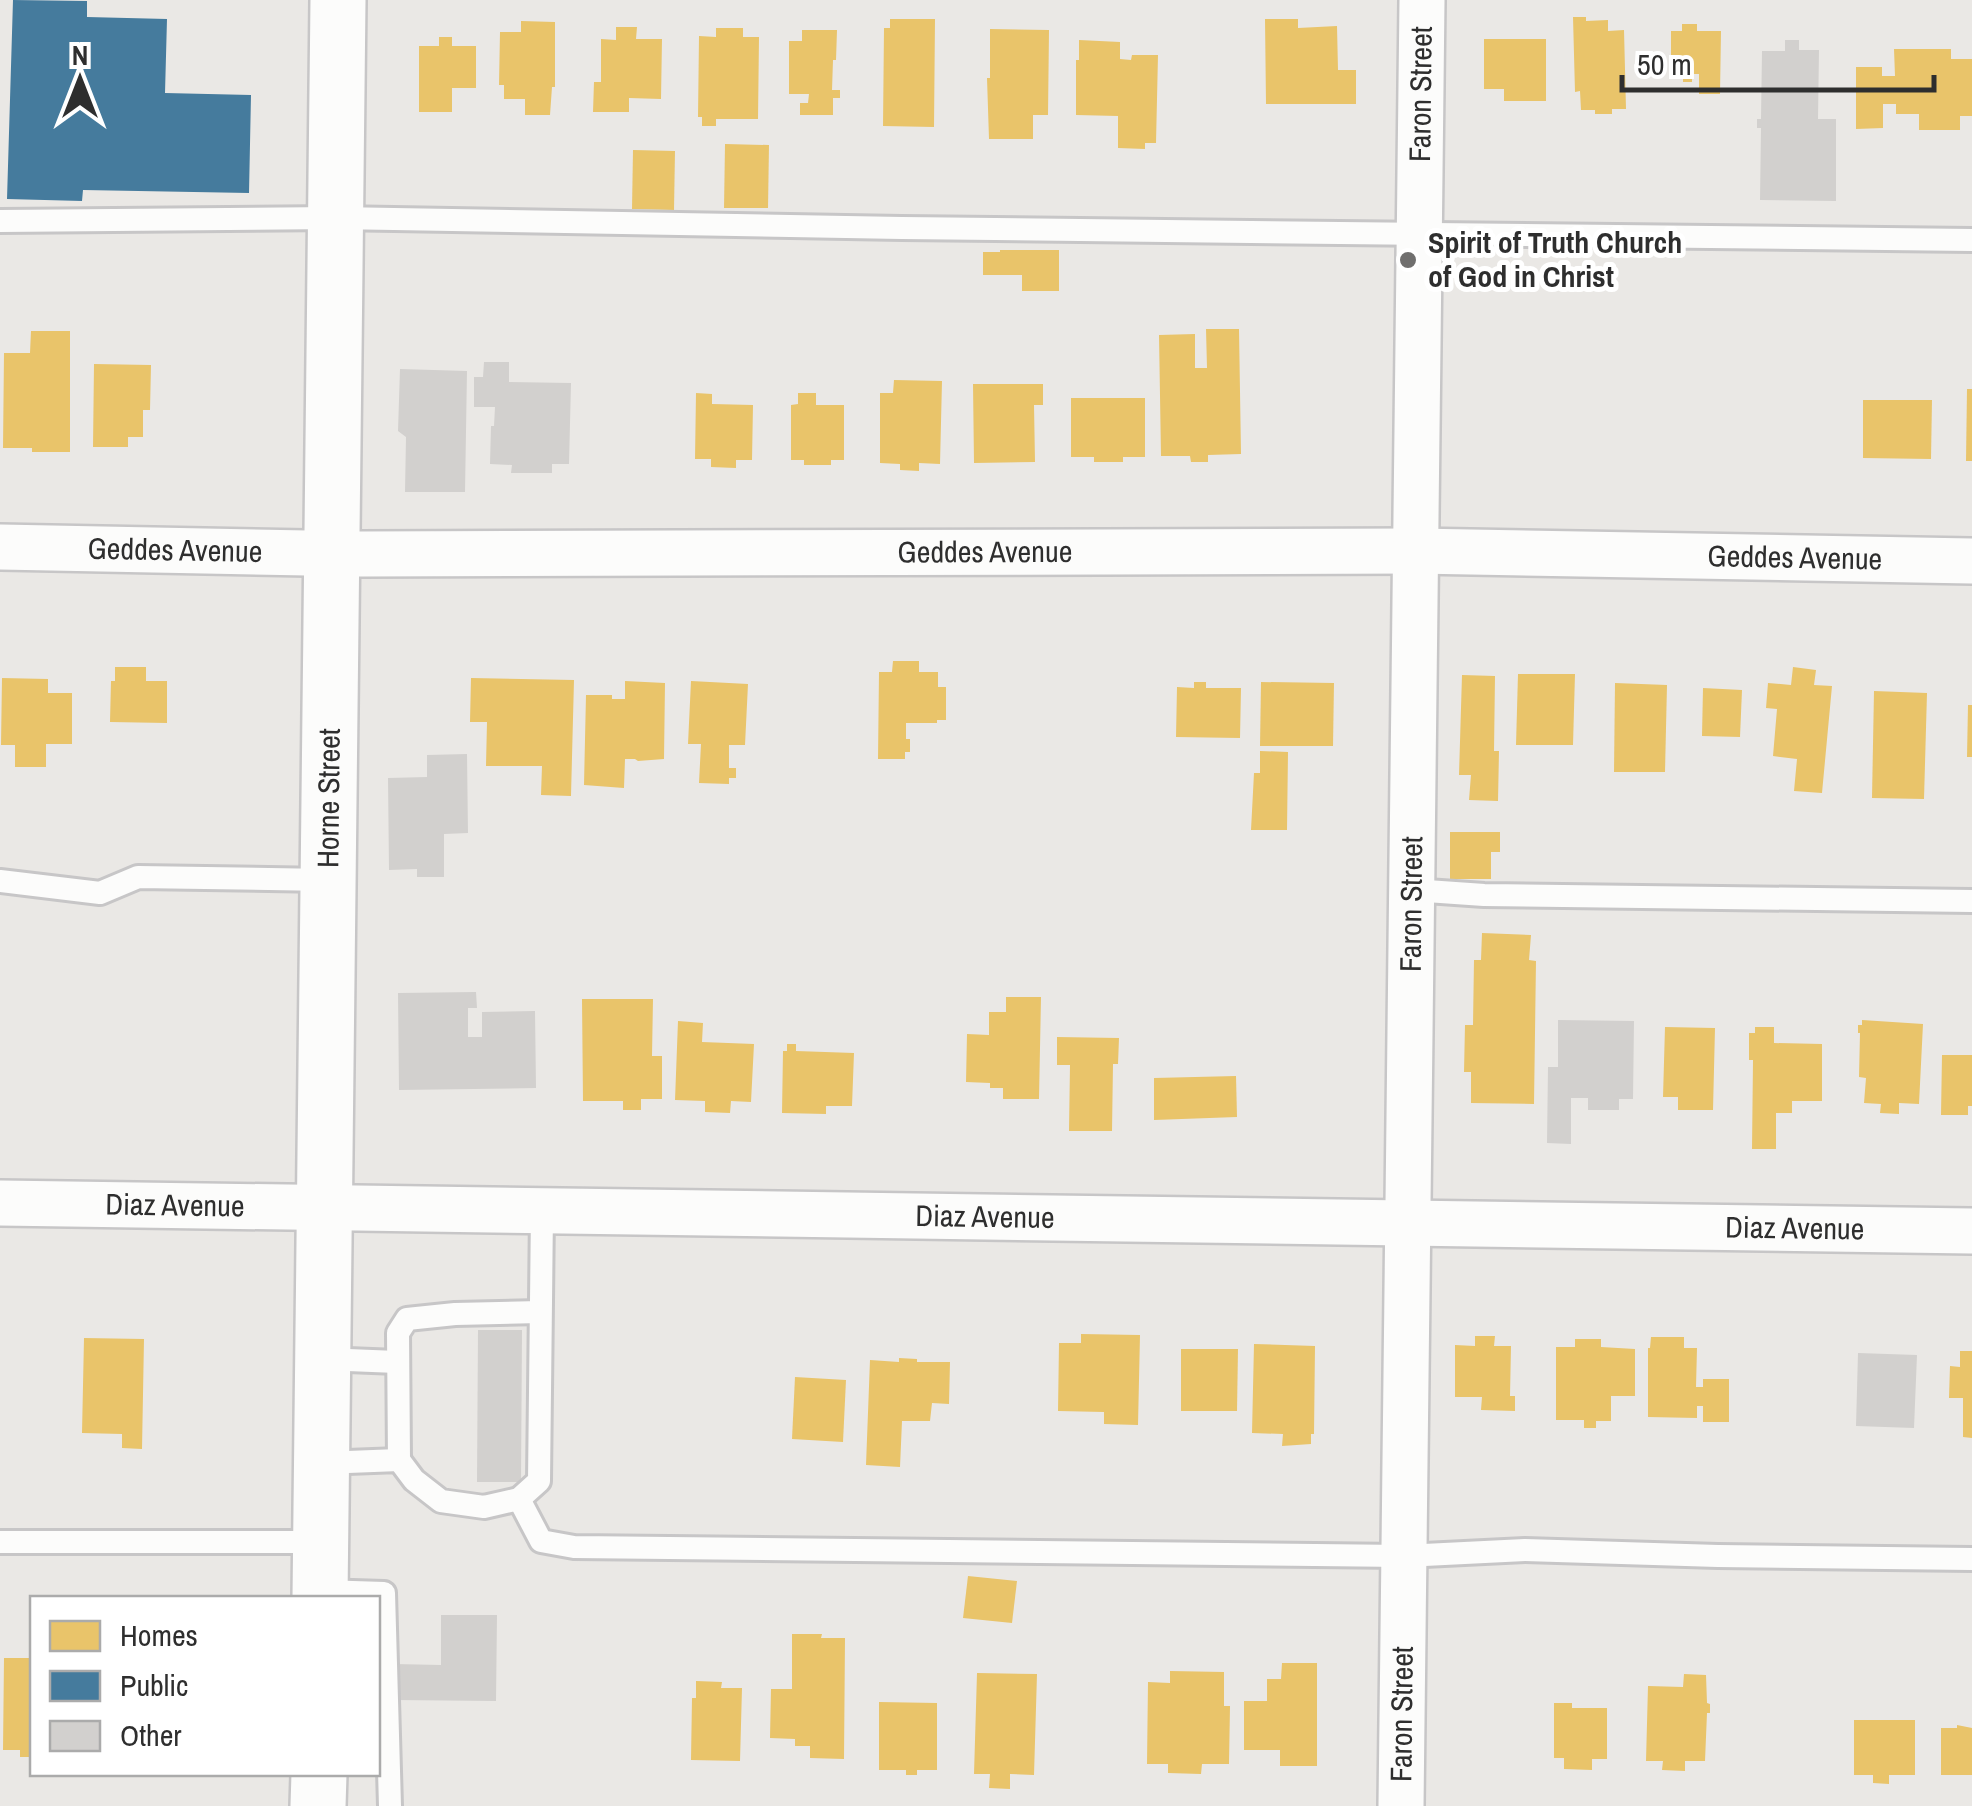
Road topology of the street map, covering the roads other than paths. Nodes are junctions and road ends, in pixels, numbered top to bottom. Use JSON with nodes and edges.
{"nodes":[{"id":1,"x":338,"y":0,"type":"edge"},
{"id":2,"x":1422,"y":0,"type":"edge"},
{"id":3,"x":336,"y":218,"type":"junction"},
{"id":4,"x":0,"y":221,"type":"edge"},
{"id":5,"x":1420,"y":234,"type":"junction"},
{"id":6,"x":1972,"y":240,"type":"edge"},
{"id":7,"x":0,"y":547,"type":"edge"},
{"id":8,"x":1416,"y":551,"type":"junction"},
{"id":9,"x":332,"y":553,"type":"junction"},
{"id":10,"x":1972,"y":562,"type":"edge"},
{"id":11,"x":328,"y":880,"type":"junction"},
{"id":12,"x":0,"y":882,"type":"edge"},
{"id":13,"x":1412,"y":890,"type":"junction"},
{"id":14,"x":1972,"y":901,"type":"edge"},
{"id":15,"x":0,"y":1203,"type":"edge"},
{"id":16,"x":325,"y":1208,"type":"junction"},
{"id":17,"x":542,"y":1210,"type":"junction"},
{"id":18,"x":1408,"y":1223,"type":"junction"},
{"id":19,"x":1972,"y":1231,"type":"edge"},
{"id":20,"x":540,"y":1312,"type":"junction"},
{"id":21,"x":323,"y":1360,"type":"junction"},
{"id":22,"x":397,"y":1362,"type":"junction"},
{"id":23,"x":399,"y":1460,"type":"junction"},
{"id":24,"x":322,"y":1463,"type":"junction"},
{"id":25,"x":520,"y":1498,"type":"junction"},
{"id":26,"x":0,"y":1542,"type":"edge"},
{"id":27,"x":1404,"y":1556,"type":"junction"},
{"id":28,"x":1972,"y":1559,"type":"edge"},
{"id":29,"x":320,"y":1577,"type":"edge"},
{"id":30,"x":383,"y":1738,"type":"edge"},
{"id":31,"x":318,"y":1776,"type":"edge"},
{"id":32,"x":318,"y":1806,"type":"edge"},
{"id":33,"x":390,"y":1806,"type":"edge"},
{"id":34,"x":1401,"y":1806,"type":"edge"}],
"edges":[{"from":1,"to":3,"type":"street","name":"Horne Street"},
{"from":2,"to":5,"type":"street","name":"Faron Street"},
{"from":3,"to":4,"type":"lane"},
{"from":3,"to":5,"type":"lane"},
{"from":3,"to":9,"type":"street","name":"Horne Street"},
{"from":5,"to":6,"type":"lane"},
{"from":5,"to":8,"type":"street","name":"Faron Street"},
{"from":7,"to":9,"type":"street","name":"Geddes Avenue"},
{"from":8,"to":9,"type":"street","name":"Geddes Avenue"},
{"from":8,"to":10,"type":"street","name":"Geddes Avenue"},
{"from":8,"to":13,"type":"street","name":"Faron Street"},
{"from":9,"to":11,"type":"street","name":"Horne Street"},
{"from":11,"to":12,"type":"lane"},
{"from":11,"to":16,"type":"street","name":"Horne Street"},
{"from":13,"to":14,"type":"lane"},
{"from":13,"to":18,"type":"street","name":"Faron Street"},
{"from":15,"to":16,"type":"street","name":"Diaz Avenue"},
{"from":16,"to":17,"type":"street","name":"Diaz Avenue"},
{"from":16,"to":21,"type":"street","name":"Horne Street"},
{"from":17,"to":18,"type":"street","name":"Diaz Avenue"},
{"from":17,"to":20,"type":"lane"},
{"from":18,"to":19,"type":"street","name":"Diaz Avenue"},
{"from":18,"to":27,"type":"street","name":"Faron Street"},
{"from":20,"to":22,"type":"lane"},
{"from":20,"to":25,"type":"lane"},
{"from":21,"to":22,"type":"lane"},
{"from":21,"to":24,"type":"street","name":"Horne Street"},
{"from":22,"to":23,"type":"lane"},
{"from":23,"to":24,"type":"lane"},
{"from":23,"to":25,"type":"lane"},
{"from":24,"to":29,"type":"street","name":"Horne Street"},
{"from":25,"to":27,"type":"lane"},
{"from":26,"to":29,"type":"lane"},
{"from":27,"to":28,"type":"lane"},
{"from":27,"to":34,"type":"street","name":"Faron Street"},
{"from":29,"to":30,"type":"lane"},
{"from":30,"to":33,"type":"lane"},
{"from":31,"to":32,"type":"street"}]}
